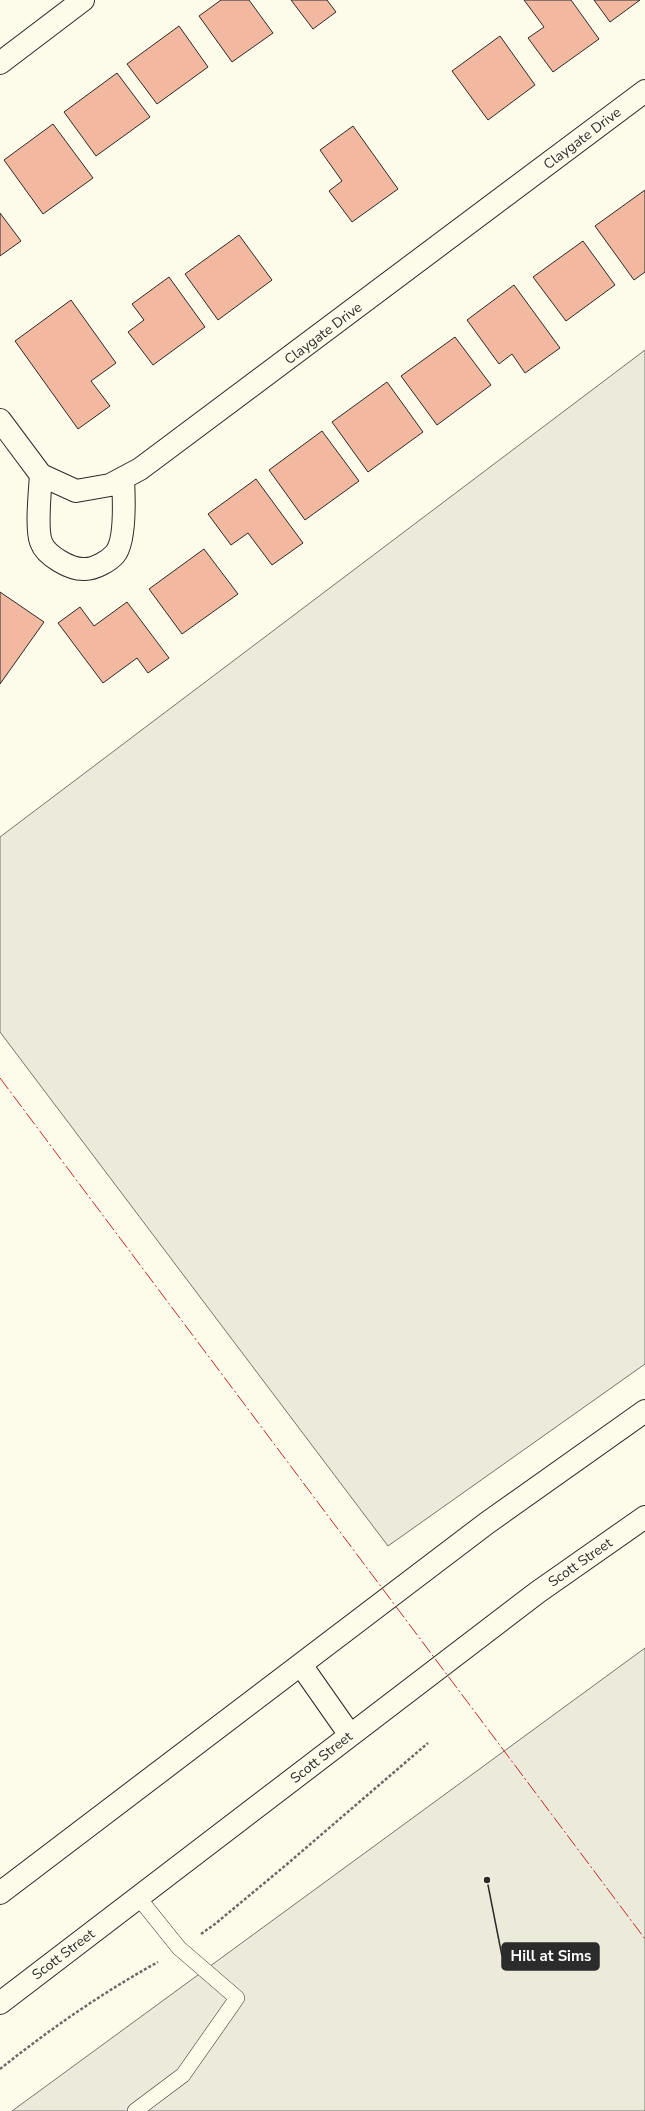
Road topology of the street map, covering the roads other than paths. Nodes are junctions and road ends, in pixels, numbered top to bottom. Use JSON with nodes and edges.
{"nodes":[{"id":1,"x":83,"y":0,"type":"edge"},
{"id":2,"x":0,"y":63,"type":"edge"},
{"id":3,"x":645,"y":90,"type":"edge"},
{"id":4,"x":0,"y":420,"type":"edge"},
{"id":5,"x":41,"y":475,"type":"junction"},
{"id":6,"x":123,"y":479,"type":"junction"},
{"id":7,"x":645,"y":1411,"type":"edge"},
{"id":8,"x":645,"y":1517,"type":"edge"},
{"id":9,"x":301,"y":1665,"type":"junction"},
{"id":10,"x":350,"y":1735,"type":"junction"},
{"id":11,"x":0,"y":1893,"type":"edge"},
{"id":12,"x":138,"y":1897,"type":"junction"},
{"id":13,"x":0,"y":2002,"type":"edge"},
{"id":14,"x":135,"y":2111,"type":"edge"}],
"edges":[{"from":1,"to":2,"type":"main road"},
{"from":3,"to":6,"type":"main road","name":"Claygate Drive"},
{"from":4,"to":5,"type":"main road","name":"Claygate Drive"},
{"from":5,"to":6,"type":"main road","name":"Claygate Drive"},
{"from":5,"to":6,"type":"main road"},
{"from":7,"to":9,"type":"main road"},
{"from":8,"to":10,"type":"main road","name":"Scott Street"},
{"from":9,"to":10,"type":"main road"},
{"from":9,"to":11,"type":"main road"},
{"from":10,"to":12,"type":"main road","name":"Scott Street"},
{"from":12,"to":13,"type":"main road","name":"Scott Street"},
{"from":12,"to":14,"type":"lane"}]}
